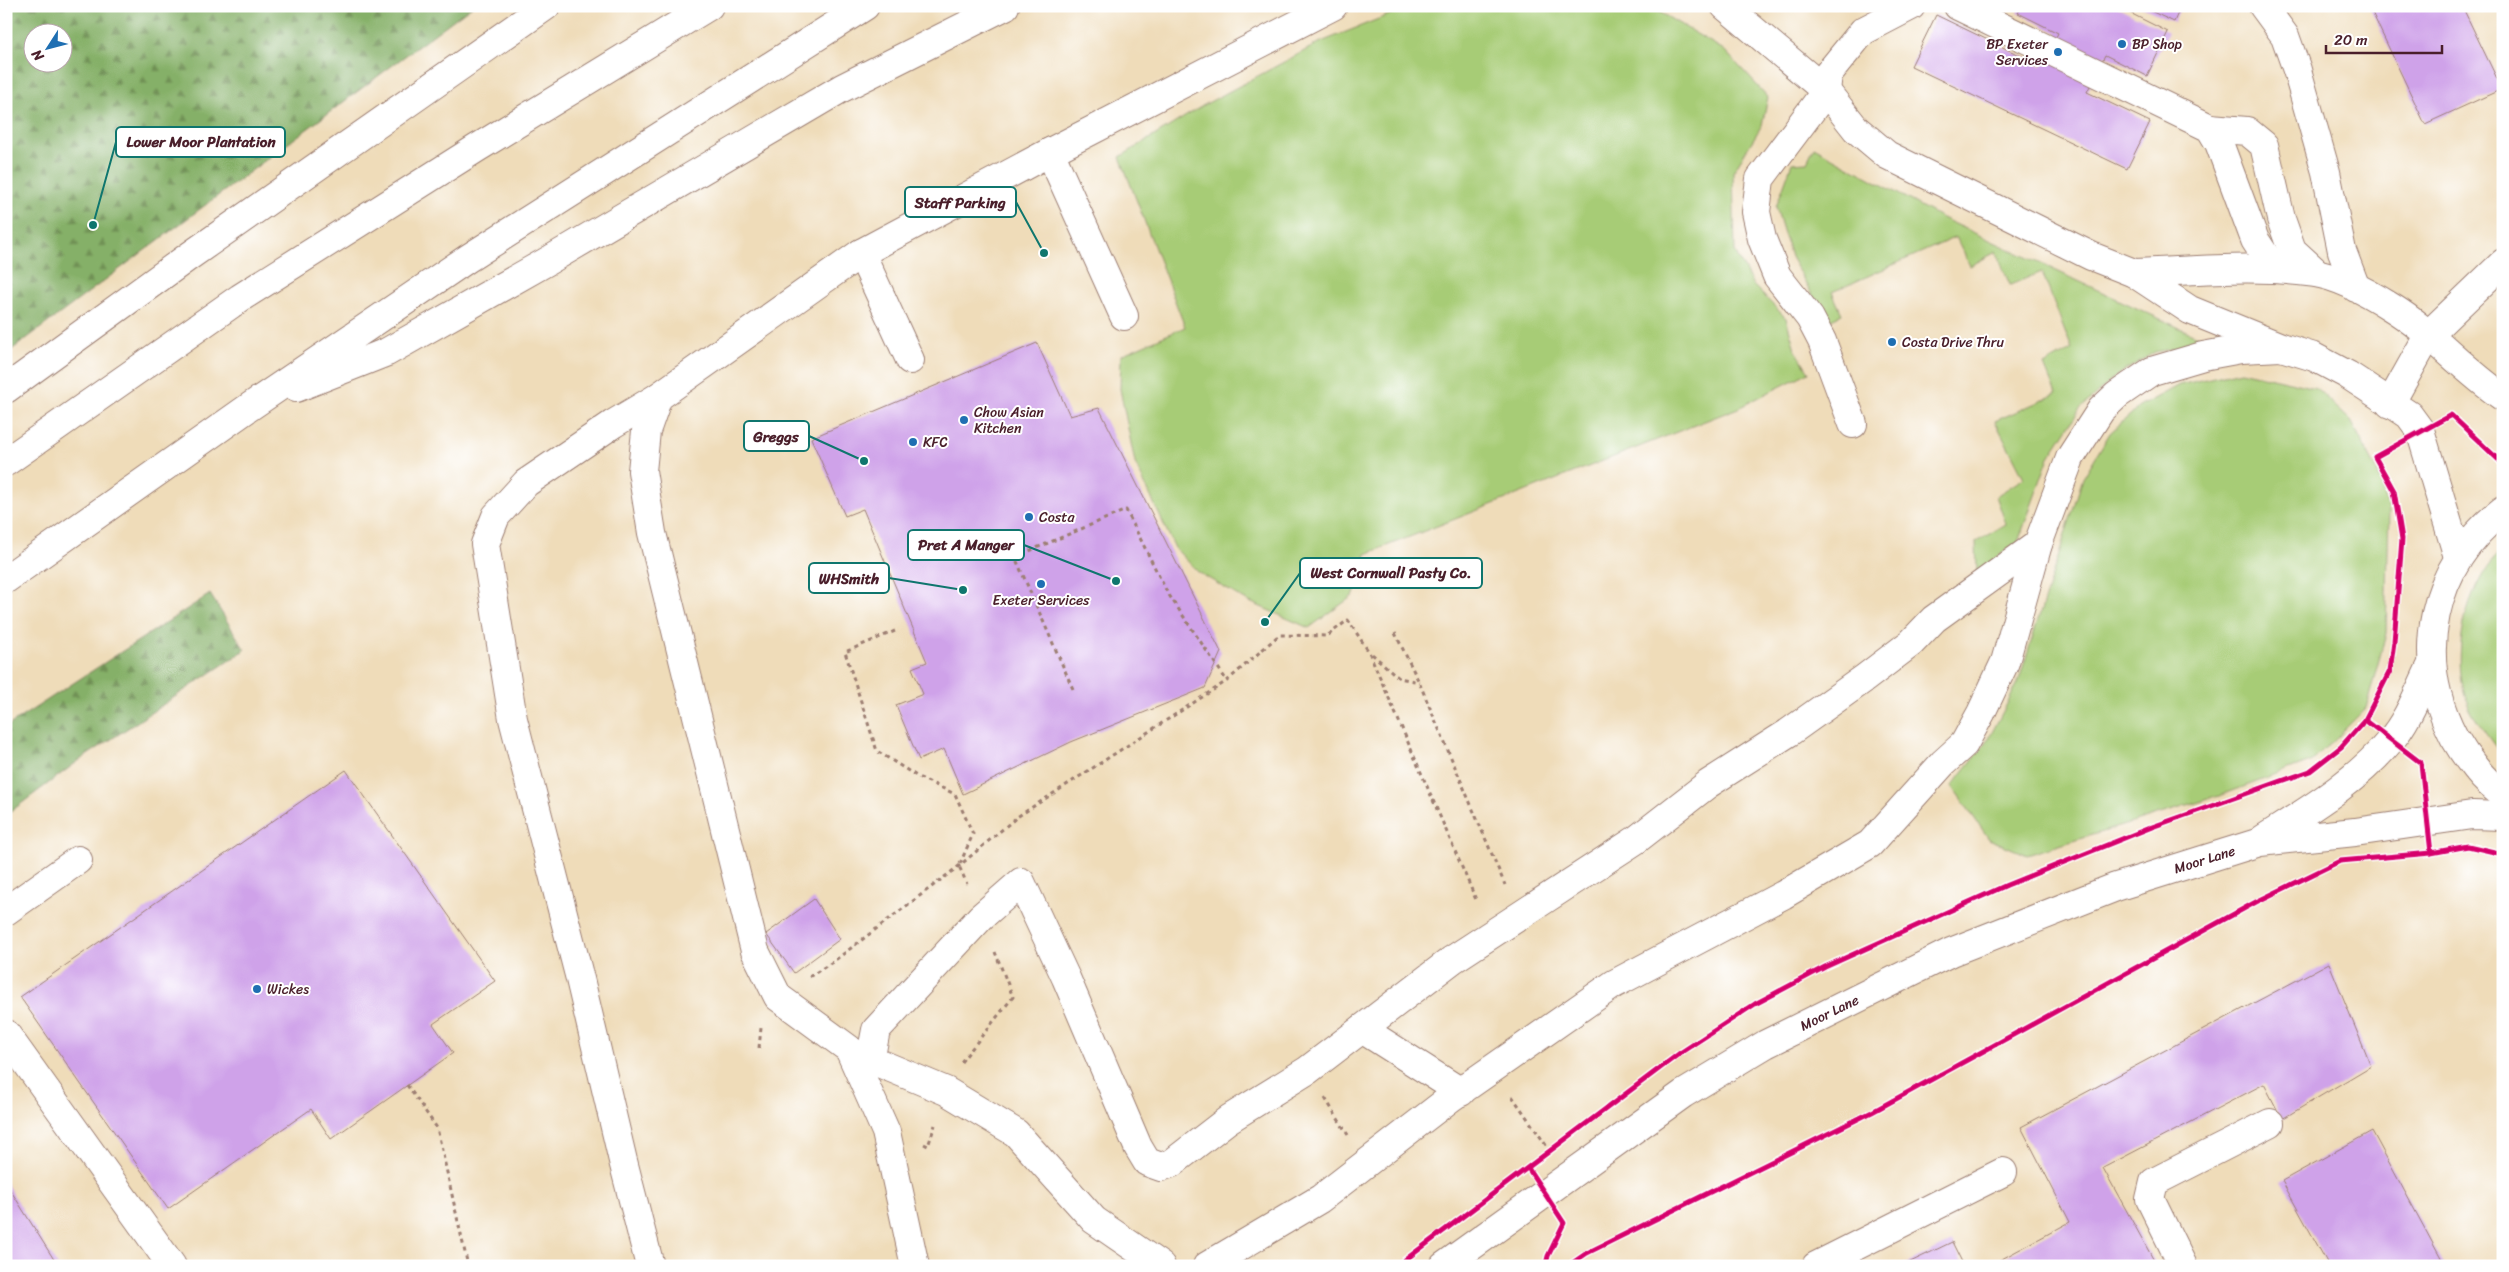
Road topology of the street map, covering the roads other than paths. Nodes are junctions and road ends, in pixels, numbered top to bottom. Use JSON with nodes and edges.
{"nodes":[{"id":1,"x":546,"y":6,"type":"edge"},
{"id":2,"x":709,"y":6,"type":"edge"},
{"id":3,"x":866,"y":6,"type":"edge"},
{"id":4,"x":1005,"y":6,"type":"edge"},
{"id":5,"x":1333,"y":6,"type":"edge"},
{"id":6,"x":1725,"y":6,"type":"edge"},
{"id":7,"x":1912,"y":6,"type":"edge"},
{"id":8,"x":1958,"y":6,"type":"edge"},
{"id":9,"x":2263,"y":6,"type":"edge"},
{"id":10,"x":1826,"y":91,"type":"junction"},
{"id":11,"x":2210,"y":128,"type":"junction"},
{"id":12,"x":1050,"y":152,"type":"junction"},
{"id":13,"x":861,"y":253,"type":"junction"},
{"id":14,"x":2503,"y":263,"type":"edge"},
{"id":15,"x":2274,"y":269,"type":"junction"},
{"id":16,"x":2134,"y":273,"type":"junction"},
{"id":17,"x":2317,"y":273,"type":"junction"},
{"id":18,"x":2356,"y":288,"type":"junction"},
{"id":19,"x":1124,"y":316,"type":"dead end"},
{"id":20,"x":2429,"y":334,"type":"junction"},
{"id":21,"x":2281,"y":347,"type":"junction"},
{"id":22,"x":910,"y":360,"type":"dead end"},
{"id":23,"x":6,"y":389,"type":"edge"},
{"id":24,"x":658,"y":397,"type":"junction"},
{"id":25,"x":2503,"y":397,"type":"edge"},
{"id":26,"x":2390,"y":404,"type":"junction"},
{"id":27,"x":248,"y":408,"type":"junction"},
{"id":28,"x":1853,"y":424,"type":"dead end"},
{"id":29,"x":6,"y":462,"type":"edge"},
{"id":30,"x":2503,"y":510,"type":"edge"},
{"id":31,"x":2038,"y":544,"type":"junction"},
{"id":32,"x":2458,"y":557,"type":"junction"},
{"id":33,"x":6,"y":579,"type":"edge"},
{"id":34,"x":2432,"y":664,"type":"junction"},
{"id":35,"x":2503,"y":794,"type":"edge"},
{"id":36,"x":2503,"y":816,"type":"edge"},
{"id":37,"x":2260,"y":842,"type":"junction"},
{"id":38,"x":78,"y":860,"type":"dead end"},
{"id":39,"x":6,"y":911,"type":"edge"},
{"id":40,"x":1362,"y":1029,"type":"junction"},
{"id":41,"x":6,"y":1034,"type":"edge"},
{"id":42,"x":859,"y":1055,"type":"junction"},
{"id":43,"x":1461,"y":1092,"type":"junction"},
{"id":44,"x":2270,"y":1123,"type":"dead end"},
{"id":45,"x":2003,"y":1172,"type":"dead end"},
{"id":46,"x":1447,"y":1265,"type":"edge"},
{"id":47,"x":172,"y":1266,"type":"edge"},
{"id":48,"x":650,"y":1266,"type":"edge"},
{"id":49,"x":915,"y":1266,"type":"edge"},
{"id":50,"x":1161,"y":1266,"type":"edge"},
{"id":51,"x":1207,"y":1266,"type":"edge"},
{"id":52,"x":1816,"y":1266,"type":"edge"},
{"id":53,"x":2184,"y":1266,"type":"edge"}],
"edges":[{"from":1,"to":23,"type":"main road"},
{"from":2,"to":29,"type":"main road"},
{"from":3,"to":27,"type":"main road"},
{"from":4,"to":27,"type":"main road"},
{"from":5,"to":12,"type":"main road"},
{"from":6,"to":10,"type":"main road"},
{"from":7,"to":10,"type":"main road"},
{"from":8,"to":11,"type":"main road"},
{"from":9,"to":18,"type":"main road"},
{"from":10,"to":16,"type":"main road"},
{"from":10,"to":28,"type":"main road"},
{"from":11,"to":15,"type":"main road"},
{"from":11,"to":17,"type":"main road"},
{"from":12,"to":13,"type":"main road"},
{"from":12,"to":19,"type":"main road"},
{"from":13,"to":22,"type":"main road"},
{"from":13,"to":24,"type":"main road"},
{"from":14,"to":20,"type":"main road"},
{"from":15,"to":16,"type":"main road"},
{"from":15,"to":17,"type":"main road"},
{"from":16,"to":21,"type":"main road"},
{"from":17,"to":18,"type":"main road"},
{"from":18,"to":20,"type":"main road"},
{"from":20,"to":25,"type":"main road"},
{"from":20,"to":26,"type":"main road"},
{"from":21,"to":26,"type":"main road"},
{"from":21,"to":31,"type":"main road"},
{"from":24,"to":42,"type":"main road"},
{"from":24,"to":48,"type":"main road"},
{"from":26,"to":32,"type":"main road"},
{"from":27,"to":33,"type":"main road"},
{"from":30,"to":32,"type":"main road"},
{"from":31,"to":40,"type":"main road"},
{"from":31,"to":43,"type":"main road"},
{"from":32,"to":34,"type":"main road"},
{"from":34,"to":35,"type":"main road"},
{"from":34,"to":37,"type":"main road","name":"Moor Lane"},
{"from":36,"to":37,"type":"main road","name":"Moor Lane"},
{"from":37,"to":46,"type":"main road","name":"Moor Lane"},
{"from":38,"to":39,"type":"main road"},
{"from":40,"to":42,"type":"main road"},
{"from":40,"to":43,"type":"main road"},
{"from":41,"to":47,"type":"main road"},
{"from":42,"to":49,"type":"main road"},
{"from":42,"to":50,"type":"main road"},
{"from":43,"to":51,"type":"main road"},
{"from":44,"to":53,"type":"main road"},
{"from":45,"to":52,"type":"main road"}]}
